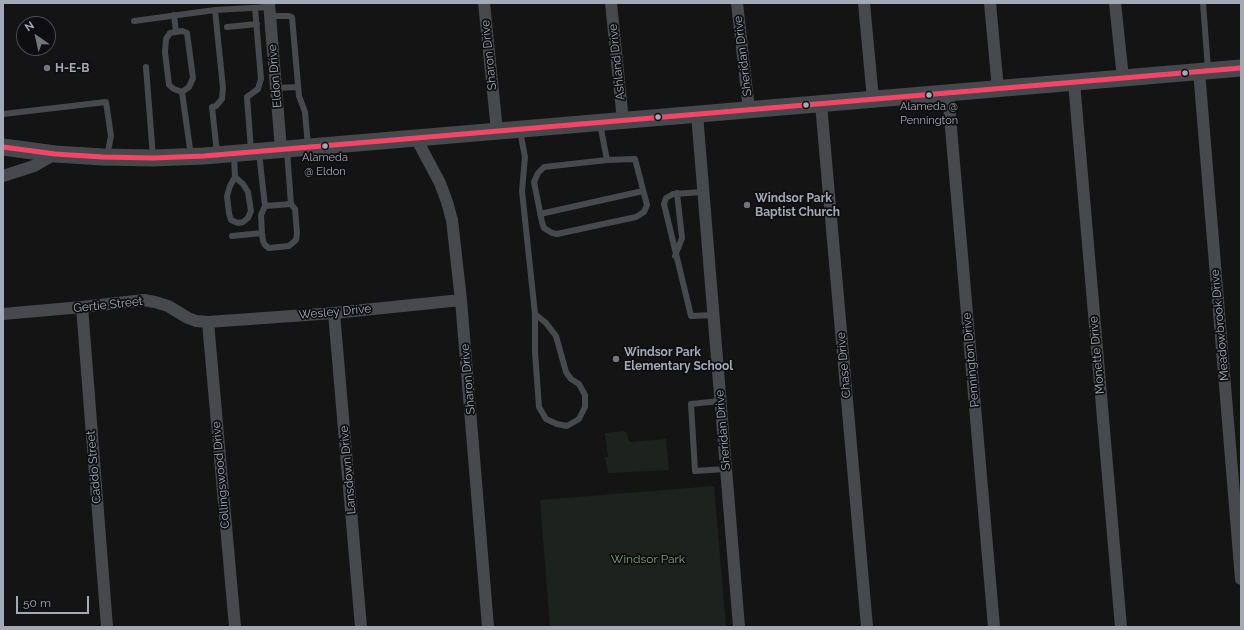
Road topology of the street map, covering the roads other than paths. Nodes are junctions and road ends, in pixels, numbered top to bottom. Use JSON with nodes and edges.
{"nodes":[{"id":1,"x":484,"y":3,"type":"edge"},
{"id":2,"x":611,"y":3,"type":"edge"},
{"id":3,"x":737,"y":3,"type":"edge"},
{"id":4,"x":864,"y":3,"type":"edge"},
{"id":5,"x":990,"y":3,"type":"edge"},
{"id":6,"x":1115,"y":3,"type":"edge"},
{"id":7,"x":1203,"y":3,"type":"edge"},
{"id":8,"x":255,"y":8,"type":"junction"},
{"id":9,"x":269,"y":9,"type":"edge"},
{"id":10,"x":215,"y":10,"type":"junction"},
{"id":11,"x":174,"y":15,"type":"junction"},
{"id":12,"x":134,"y":21,"type":"dead end"},
{"id":13,"x":256,"y":24,"type":"junction"},
{"id":14,"x":227,"y":27,"type":"dead end"},
{"id":15,"x":176,"y":32,"type":"junction"},
{"id":16,"x":146,"y":67,"type":"dead end"},
{"id":17,"x":1241,"y":68,"type":"edge"},
{"id":18,"x":1204,"y":71,"type":"junction"},
{"id":19,"x":1123,"y":78,"type":"junction"},
{"id":20,"x":1074,"y":82,"type":"junction"},
{"id":21,"x":298,"y":87,"type":"junction"},
{"id":22,"x":276,"y":88,"type":"junction"},
{"id":23,"x":998,"y":89,"type":"junction"},
{"id":24,"x":182,"y":92,"type":"junction"},
{"id":25,"x":948,"y":93,"type":"junction"},
{"id":26,"x":873,"y":99,"type":"junction"},
{"id":27,"x":821,"y":104,"type":"junction"},
{"id":28,"x":749,"y":110,"type":"junction"},
{"id":29,"x":3,"y":114,"type":"edge"},
{"id":30,"x":697,"y":114,"type":"junction"},
{"id":31,"x":622,"y":121,"type":"junction"},
{"id":32,"x":600,"y":123,"type":"junction"},
{"id":33,"x":520,"y":129,"type":"junction"},
{"id":34,"x":497,"y":131,"type":"junction"},
{"id":35,"x":416,"y":138,"type":"junction"},
{"id":36,"x":3,"y":147,"type":"edge"},
{"id":37,"x":308,"y":147,"type":"junction"},
{"id":38,"x":284,"y":149,"type":"junction"},
{"id":39,"x":255,"y":152,"type":"junction"},
{"id":40,"x":234,"y":153,"type":"junction"},
{"id":41,"x":55,"y":154,"type":"junction"},
{"id":42,"x":217,"y":155,"type":"junction"},
{"id":43,"x":191,"y":156,"type":"junction"},
{"id":44,"x":106,"y":158,"type":"junction"},
{"id":45,"x":153,"y":158,"type":"junction"},
{"id":46,"x":607,"y":160,"type":"junction"},
{"id":47,"x":3,"y":176,"type":"edge"},
{"id":48,"x":235,"y":177,"type":"junction"},
{"id":49,"x":643,"y":191,"type":"junction"},
{"id":50,"x":703,"y":192,"type":"junction"},
{"id":51,"x":677,"y":193,"type":"junction"},
{"id":52,"x":292,"y":204,"type":"junction"},
{"id":53,"x":265,"y":206,"type":"junction"},
{"id":54,"x":251,"y":211,"type":"junction"},
{"id":55,"x":540,"y":214,"type":"junction"},
{"id":56,"x":261,"y":215,"type":"junction"},
{"id":57,"x":262,"y":233,"type":"junction"},
{"id":58,"x":232,"y":236,"type":"dead end"},
{"id":59,"x":675,"y":256,"type":"junction"},
{"id":60,"x":461,"y":300,"type":"junction"},
{"id":61,"x":82,"y":308,"type":"junction"},
{"id":62,"x":334,"y":313,"type":"junction"},
{"id":63,"x":3,"y":314,"type":"edge"},
{"id":64,"x":535,"y":314,"type":"junction"},
{"id":65,"x":713,"y":316,"type":"junction"},
{"id":66,"x":208,"y":322,"type":"junction"},
{"id":67,"x":720,"y":401,"type":"junction"},
{"id":68,"x":726,"y":469,"type":"junction"},
{"id":69,"x":1241,"y":579,"type":"edge"},
{"id":70,"x":107,"y":627,"type":"edge"},
{"id":71,"x":235,"y":627,"type":"edge"},
{"id":72,"x":361,"y":627,"type":"edge"},
{"id":73,"x":488,"y":627,"type":"edge"},
{"id":74,"x":739,"y":627,"type":"edge"},
{"id":75,"x":866,"y":627,"type":"edge"},
{"id":76,"x":994,"y":627,"type":"edge"},
{"id":77,"x":1121,"y":627,"type":"edge"}],
"edges":[{"from":1,"to":34,"type":"street","name":"Sharon Drive"},
{"from":2,"to":31,"type":"street","name":"Ashland Drive"},
{"from":3,"to":28,"type":"street","name":"Sheridan Drive"},
{"from":4,"to":26,"type":"street"},
{"from":5,"to":23,"type":"street"},
{"from":6,"to":19,"type":"street"},
{"from":7,"to":18,"type":"lane"},
{"from":8,"to":9,"type":"lane"},
{"from":8,"to":10,"type":"lane"},
{"from":8,"to":13,"type":"lane"},
{"from":9,"to":21,"type":"lane"},
{"from":9,"to":22,"type":"street","name":"Eldon Drive"},
{"from":10,"to":11,"type":"lane"},
{"from":10,"to":42,"type":"lane"},
{"from":11,"to":12,"type":"lane"},
{"from":11,"to":15,"type":"lane"},
{"from":13,"to":14,"type":"lane"},
{"from":13,"to":39,"type":"lane"},
{"from":15,"to":24,"type":"lane"},
{"from":15,"to":24,"type":"lane"},
{"from":16,"to":45,"type":"lane"},
{"from":17,"to":18,"type":"main road"},
{"from":18,"to":19,"type":"main road"},
{"from":18,"to":69,"type":"street","name":"Meadowbrook Drive"},
{"from":19,"to":20,"type":"main road"},
{"from":20,"to":23,"type":"main road"},
{"from":20,"to":77,"type":"street","name":"Monette Drive"},
{"from":21,"to":22,"type":"lane"},
{"from":21,"to":37,"type":"lane"},
{"from":22,"to":38,"type":"street","name":"Eldon Drive"},
{"from":23,"to":25,"type":"main road"},
{"from":24,"to":43,"type":"lane"},
{"from":25,"to":26,"type":"main road"},
{"from":25,"to":76,"type":"street","name":"Pennington Drive"},
{"from":26,"to":27,"type":"main road"},
{"from":27,"to":28,"type":"main road"},
{"from":27,"to":75,"type":"street","name":"Chase Drive"},
{"from":28,"to":30,"type":"main road"},
{"from":29,"to":44,"type":"lane"},
{"from":30,"to":31,"type":"main road"},
{"from":30,"to":50,"type":"street","name":"Sheridan Drive"},
{"from":31,"to":32,"type":"main road"},
{"from":32,"to":33,"type":"main road"},
{"from":32,"to":46,"type":"lane"},
{"from":33,"to":34,"type":"main road"},
{"from":33,"to":64,"type":"lane"},
{"from":34,"to":35,"type":"main road"},
{"from":35,"to":37,"type":"main road"},
{"from":35,"to":60,"type":"street","name":"Sharon Drive"},
{"from":36,"to":41,"type":"main road"},
{"from":37,"to":38,"type":"main road"},
{"from":38,"to":39,"type":"main road"},
{"from":38,"to":52,"type":"lane"},
{"from":39,"to":40,"type":"main road"},
{"from":39,"to":53,"type":"lane"},
{"from":40,"to":42,"type":"main road"},
{"from":40,"to":48,"type":"lane"},
{"from":41,"to":44,"type":"main road"},
{"from":41,"to":47,"type":"street"},
{"from":42,"to":43,"type":"main road"},
{"from":43,"to":45,"type":"main road"},
{"from":44,"to":45,"type":"main road"},
{"from":46,"to":49,"type":"lane"},
{"from":46,"to":55,"type":"lane"},
{"from":48,"to":54,"type":"lane"},
{"from":48,"to":54,"type":"lane"},
{"from":49,"to":55,"type":"lane"},
{"from":49,"to":55,"type":"lane"},
{"from":50,"to":51,"type":"lane"},
{"from":50,"to":65,"type":"street","name":"Sheridan Drive"},
{"from":51,"to":59,"type":"lane"},
{"from":51,"to":59,"type":"lane"},
{"from":52,"to":53,"type":"lane"},
{"from":52,"to":57,"type":"lane"},
{"from":53,"to":56,"type":"lane"},
{"from":54,"to":56,"type":"lane"},
{"from":56,"to":57,"type":"lane"},
{"from":57,"to":58,"type":"lane"},
{"from":59,"to":65,"type":"lane"},
{"from":60,"to":62,"type":"street","name":"Wesley Drive"},
{"from":60,"to":73,"type":"street","name":"Sharon Drive"},
{"from":61,"to":63,"type":"street","name":"Gertie Street"},
{"from":61,"to":66,"type":"street","name":"Gertie Street"},
{"from":61,"to":70,"type":"street","name":"Caddo Street"},
{"from":62,"to":66,"type":"street","name":"Wesley Drive"},
{"from":62,"to":72,"type":"street","name":"Lansdown Drive"},
{"from":64,"to":64,"type":"lane"},
{"from":65,"to":67,"type":"street","name":"Sheridan Drive"},
{"from":66,"to":71,"type":"street","name":"Collingswood Drive"},
{"from":67,"to":68,"type":"street","name":"Sheridan Drive"},
{"from":67,"to":68,"type":"lane"},
{"from":68,"to":74,"type":"street","name":"Sheridan Drive"}]}
